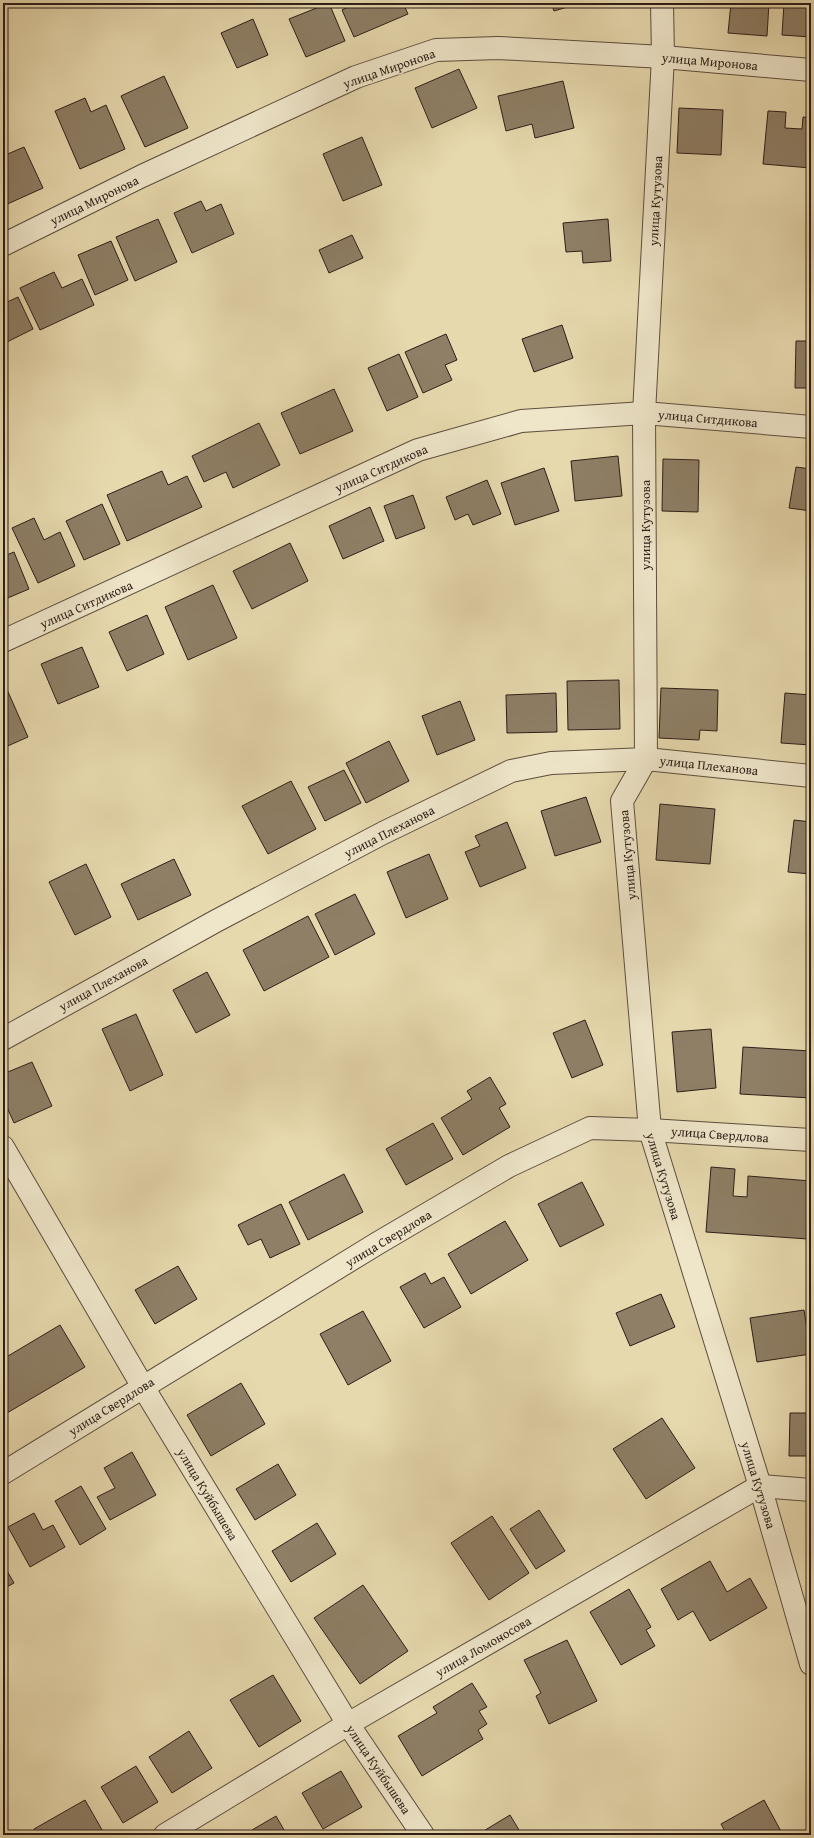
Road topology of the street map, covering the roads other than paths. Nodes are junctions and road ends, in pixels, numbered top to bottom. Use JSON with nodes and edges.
{"nodes":[{"id":1,"x":662,"y":3,"type":"edge"},
{"id":2,"x":663,"y":57,"type":"junction"},
{"id":3,"x":811,"y":70,"type":"edge"},
{"id":4,"x":3,"y":245,"type":"edge"},
{"id":5,"x":644,"y":413,"type":"junction"},
{"id":6,"x":811,"y":427,"type":"edge"},
{"id":7,"x":3,"y":641,"type":"edge"},
{"id":8,"x":646,"y":759,"type":"junction"},
{"id":9,"x":811,"y":776,"type":"edge"},
{"id":10,"x":3,"y":1039,"type":"edge"},
{"id":11,"x":650,"y":1130,"type":"junction"},
{"id":12,"x":811,"y":1140,"type":"edge"},
{"id":13,"x":3,"y":1147,"type":"edge"},
{"id":14,"x":143,"y":1386,"type":"junction"},
{"id":15,"x":3,"y":1472,"type":"edge"},
{"id":16,"x":760,"y":1486,"type":"junction"},
{"id":17,"x":811,"y":1490,"type":"edge"},
{"id":18,"x":811,"y":1664,"type":"edge"},
{"id":19,"x":348,"y":1724,"type":"junction"},
{"id":20,"x":165,"y":1835,"type":"edge"},
{"id":21,"x":423,"y":1835,"type":"edge"}],
"edges":[{"from":1,"to":2,"type":"street","name":"улица Кутузова"},
{"from":2,"to":3,"type":"street","name":"улица Миронова"},
{"from":2,"to":4,"type":"street","name":"улица Миронова"},
{"from":2,"to":5,"type":"street","name":"улица Кутузова"},
{"from":5,"to":6,"type":"street","name":"улица Ситдикова"},
{"from":5,"to":7,"type":"street","name":"улица Ситдикова"},
{"from":5,"to":8,"type":"street","name":"улица Кутузова"},
{"from":8,"to":9,"type":"street","name":"улица Плеханова"},
{"from":8,"to":10,"type":"street","name":"улица Плеханова"},
{"from":8,"to":11,"type":"street","name":"улица Кутузова"},
{"from":11,"to":12,"type":"street","name":"улица Свердлова"},
{"from":11,"to":14,"type":"street","name":"улица Свердлова"},
{"from":11,"to":16,"type":"street","name":"улица Кутузова"},
{"from":13,"to":14,"type":"street","name":"улица Куйбышева"},
{"from":14,"to":15,"type":"street","name":"улица Свердлова"},
{"from":14,"to":19,"type":"street","name":"улица Куйбышева"},
{"from":16,"to":17,"type":"street"},
{"from":16,"to":18,"type":"street","name":"улица Кутузова"},
{"from":16,"to":19,"type":"street","name":"улица Ломоносова"},
{"from":19,"to":20,"type":"street","name":"улица Ломоносова"},
{"from":19,"to":21,"type":"street","name":"улица Куйбышева"}]}
